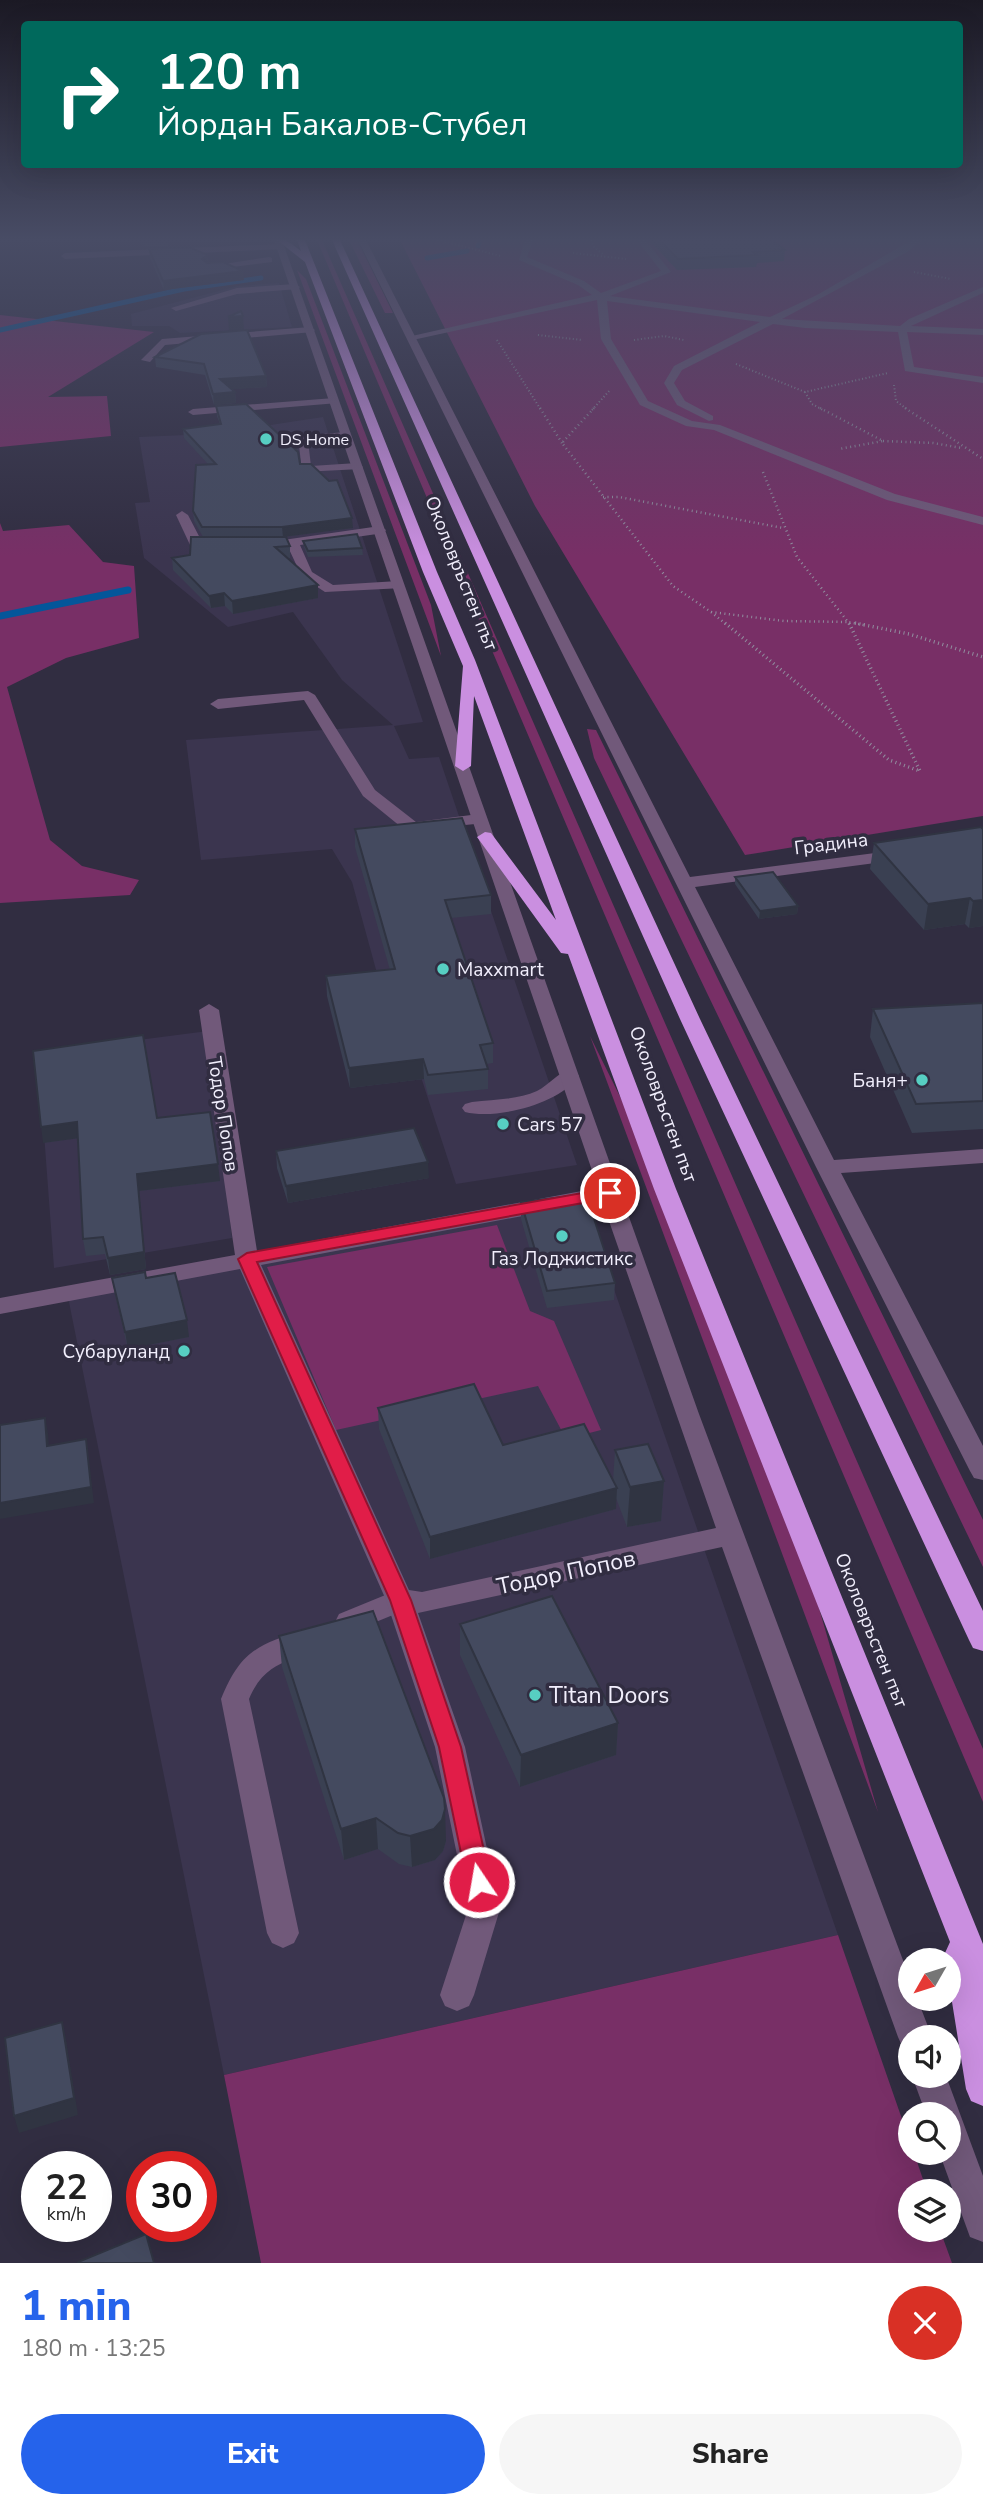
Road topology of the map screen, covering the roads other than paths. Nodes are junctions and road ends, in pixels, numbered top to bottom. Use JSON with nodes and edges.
{"nodes":[{"id":1,"x":159,"y":346,"type":"edge"},
{"id":2,"x":315,"y":346,"type":"edge"},
{"id":3,"x":342,"y":346,"type":"edge"},
{"id":4,"x":384,"y":346,"type":"edge"},
{"id":5,"x":415,"y":346,"type":"edge"},
{"id":6,"x":609,"y":346,"type":"edge"},
{"id":7,"x":718,"y":346,"type":"edge"},
{"id":8,"x":905,"y":346,"type":"edge"},
{"id":9,"x":145,"y":360,"type":"dead end"},
{"id":10,"x":983,"y":380,"type":"edge"},
{"id":11,"x":334,"y":401,"type":"junction"},
{"id":12,"x":193,"y":412,"type":"dead end"},
{"id":13,"x":716,"y":427,"type":"junction"},
{"id":14,"x":346,"y":435,"type":"junction"},
{"id":15,"x":358,"y":467,"type":"junction"},
{"id":16,"x":183,"y":515,"type":"dead end"},
{"id":17,"x":983,"y":521,"type":"edge"},
{"id":18,"x":380,"y":530,"type":"junction"},
{"id":19,"x":292,"y":543,"type":"junction"},
{"id":20,"x":398,"y":585,"type":"junction"},
{"id":21,"x":468,"y":660,"type":"junction"},
{"id":22,"x":218,"y":704,"type":"dead end"},
{"id":23,"x":463,"y":766,"type":"junction"},
{"id":24,"x":479,"y":818,"type":"junction"},
{"id":25,"x":485,"y":837,"type":"junction"},
{"id":26,"x":915,"y":853,"type":"edge"},
{"id":27,"x":684,"y":883,"type":"junction"},
{"id":28,"x":584,"y":970,"type":"junction"},
{"id":29,"x":209,"y":1010,"type":"dead end"},
{"id":30,"x":569,"y":1076,"type":"junction"},
{"id":31,"x":472,"y":1108,"type":"dead end"},
{"id":32,"x":983,"y":1156,"type":"edge"},
{"id":33,"x":827,"y":1167,"type":"junction"},
{"id":34,"x":610,"y":1193,"type":"junction"},
{"id":35,"x":247,"y":1259,"type":"junction"},
{"id":36,"x":0,"y":1306,"type":"edge"},
{"id":37,"x":983,"y":1471,"type":"edge"},
{"id":38,"x":731,"y":1535,"type":"junction"},
{"id":39,"x":400,"y":1600,"type":"junction"},
{"id":40,"x":983,"y":1640,"type":"edge"},
{"id":41,"x":954,"y":1909,"type":"junction"},
{"id":42,"x":283,"y":1933,"type":"dead end"},
{"id":43,"x":983,"y":1984,"type":"edge"},
{"id":44,"x":457,"y":1995,"type":"dead end"},
{"id":45,"x":911,"y":2025,"type":"edge"},
{"id":46,"x":983,"y":2089,"type":"edge"},
{"id":47,"x":961,"y":2165,"type":"edge"},
{"id":48,"x":983,"y":2224,"type":"edge"}],
"edges":[{"from":1,"to":9,"type":"street"},
{"from":2,"to":11,"type":"street"},
{"from":3,"to":21,"type":"highway","name":"Околовръстен път"},
{"from":4,"to":40,"type":"highway","name":"Околовръстен път"},
{"from":5,"to":27,"type":"street"},
{"from":6,"to":13,"type":"street"},
{"from":7,"to":13,"type":"street"},
{"from":8,"to":10,"type":"street"},
{"from":11,"to":12,"type":"street"},
{"from":11,"to":14,"type":"street"},
{"from":13,"to":17,"type":"street"},
{"from":14,"to":15,"type":"street"},
{"from":14,"to":15,"type":"street"},
{"from":15,"to":18,"type":"street"},
{"from":16,"to":19,"type":"street"},
{"from":18,"to":19,"type":"street"},
{"from":18,"to":20,"type":"street"},
{"from":19,"to":20,"type":"street"},
{"from":20,"to":23,"type":"street"},
{"from":21,"to":23,"type":"highway"},
{"from":21,"to":28,"type":"highway","name":"Околовръстен път"},
{"from":22,"to":24,"type":"street"},
{"from":23,"to":24,"type":"street"},
{"from":24,"to":25,"type":"street"},
{"from":25,"to":28,"type":"highway"},
{"from":25,"to":30,"type":"street"},
{"from":26,"to":27,"type":"street","name":"Градина"},
{"from":27,"to":33,"type":"street"},
{"from":28,"to":41,"type":"highway","name":"Околовръстен път"},
{"from":29,"to":35,"type":"street","name":"Тодор Попов"},
{"from":30,"to":31,"type":"street"},
{"from":30,"to":34,"type":"street"},
{"from":32,"to":33,"type":"street"},
{"from":33,"to":37,"type":"street"},
{"from":34,"to":35,"type":"street"},
{"from":34,"to":38,"type":"street"},
{"from":35,"to":36,"type":"street"},
{"from":35,"to":39,"type":"street","name":"Тодор Попов"},
{"from":38,"to":39,"type":"street","name":"Тодор Попов"},
{"from":38,"to":45,"type":"street"},
{"from":39,"to":42,"type":"street"},
{"from":39,"to":44,"type":"street","name":"Тодор Попов"},
{"from":41,"to":43,"type":"highway","name":"Околовръстен път"},
{"from":41,"to":46,"type":"highway"},
{"from":47,"to":48,"type":"street"}]}
